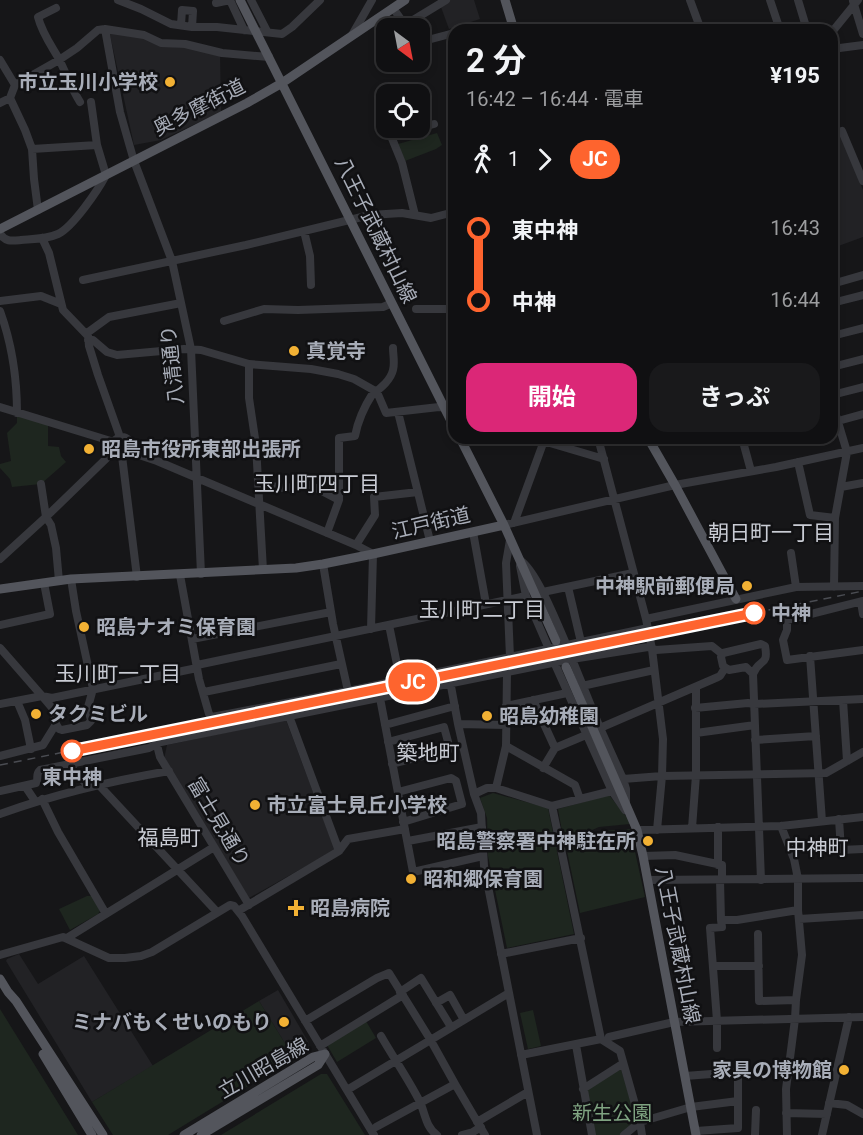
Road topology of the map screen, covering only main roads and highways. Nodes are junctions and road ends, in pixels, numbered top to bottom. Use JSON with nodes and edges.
{"nodes":[{"id":1,"x":240,"y":0,"type":"edge"},
{"id":2,"x":405,"y":0,"type":"edge"},
{"id":3,"x":505,"y":0,"type":"edge"},
{"id":4,"x":510,"y":24,"type":"edge"},
{"id":5,"x":282,"y":83,"type":"junction"},
{"id":6,"x":0,"y":232,"type":"edge"},
{"id":7,"x":448,"y":404,"type":"edge"},
{"id":8,"x":463,"y":444,"type":"edge"},
{"id":9,"x":651,"y":444,"type":"edge"},
{"id":10,"x":504,"y":525,"type":"junction"},
{"id":11,"x":0,"y":589,"type":"edge"},
{"id":12,"x":736,"y":599,"type":"road end"},
{"id":13,"x":556,"y":641,"type":"dead end"},
{"id":14,"x":566,"y":667,"type":"dead end"},
{"id":15,"x":0,"y":979,"type":"edge"},
{"id":16,"x":8,"y":992,"type":"junction"},
{"id":17,"x":696,"y":1133,"type":"edge"},
{"id":18,"x":92,"y":1135,"type":"edge"},
{"id":19,"x":103,"y":1135,"type":"edge"},
{"id":20,"x":184,"y":1135,"type":"edge"},
{"id":21,"x":201,"y":1135,"type":"edge"}],
"edges":[{"from":1,"to":5,"type":"main road","name":"八王子武蔵村山線"},
{"from":2,"to":5,"type":"main road","name":"奥多摩街道"},
{"from":3,"to":4,"type":"main road"},
{"from":5,"to":6,"type":"main road","name":"奥多摩街道"},
{"from":5,"to":7,"type":"main road","name":"八王子武蔵村山線"},
{"from":8,"to":10,"type":"main road"},
{"from":9,"to":12,"type":"main road"},
{"from":10,"to":11,"type":"main road","name":"江戸街道"},
{"from":10,"to":13,"type":"main road"},
{"from":14,"to":17,"type":"main road","name":"八王子武蔵村山線"},
{"from":15,"to":16,"type":"main road"},
{"from":16,"to":18,"type":"main road"},
{"from":16,"to":19,"type":"main road"},
{"from":20,"to":21,"type":"main road","name":"立川昭島線"}]}
